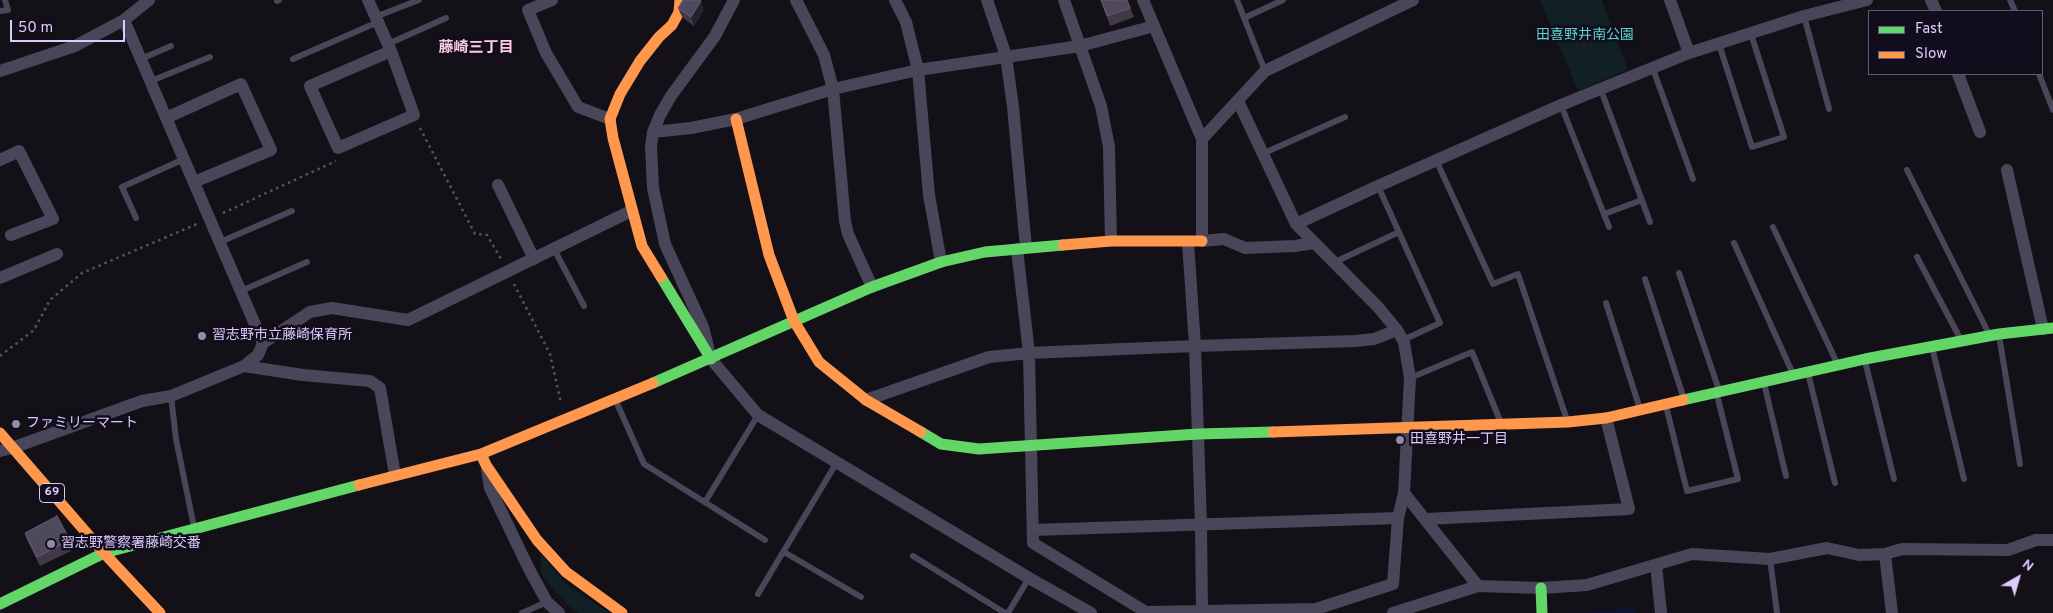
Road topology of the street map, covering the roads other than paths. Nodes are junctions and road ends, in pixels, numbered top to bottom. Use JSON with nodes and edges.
{"nodes":[{"id":1,"x":5,"y":0,"type":"edge"},
{"id":2,"x":149,"y":0,"type":"edge"},
{"id":3,"x":368,"y":0,"type":"edge"},
{"id":4,"x":419,"y":0,"type":"edge"},
{"id":5,"x":550,"y":0,"type":"edge"},
{"id":6,"x":680,"y":0,"type":"edge"},
{"id":7,"x":734,"y":0,"type":"edge"},
{"id":8,"x":796,"y":0,"type":"edge"},
{"id":9,"x":895,"y":0,"type":"edge"},
{"id":10,"x":987,"y":0,"type":"edge"},
{"id":11,"x":1064,"y":0,"type":"edge"},
{"id":12,"x":1143,"y":0,"type":"edge"},
{"id":13,"x":1237,"y":0,"type":"edge"},
{"id":14,"x":1284,"y":0,"type":"edge"},
{"id":15,"x":1670,"y":0,"type":"edge"},
{"id":16,"x":1867,"y":0,"type":"edge"},
{"id":17,"x":1410,"y":1,"type":"edge"},
{"id":18,"x":0,"y":11,"type":"edge"},
{"id":19,"x":1804,"y":16,"type":"junction"},
{"id":20,"x":446,"y":18,"type":"dead end"},
{"id":21,"x":1244,"y":18,"type":"junction"},
{"id":22,"x":124,"y":20,"type":"junction"},
{"id":23,"x":377,"y":20,"type":"junction"},
{"id":24,"x":1154,"y":26,"type":"junction"},
{"id":25,"x":1751,"y":34,"type":"junction"},
{"id":26,"x":1719,"y":44,"type":"junction"},
{"id":27,"x":172,"y":46,"type":"dead end"},
{"id":28,"x":1080,"y":46,"type":"junction"},
{"id":29,"x":389,"y":48,"type":"junction"},
{"id":30,"x":1689,"y":53,"type":"junction"},
{"id":31,"x":1006,"y":56,"type":"junction"},
{"id":32,"x":210,"y":57,"type":"dead end"},
{"id":33,"x":141,"y":59,"type":"junction"},
{"id":34,"x":293,"y":59,"type":"dead end"},
{"id":35,"x":1653,"y":69,"type":"junction"},
{"id":36,"x":918,"y":70,"type":"junction"},
{"id":37,"x":0,"y":71,"type":"edge"},
{"id":38,"x":1265,"y":71,"type":"junction"},
{"id":39,"x":1958,"y":75,"type":"edge"},
{"id":40,"x":2039,"y":75,"type":"edge"},
{"id":41,"x":151,"y":81,"type":"junction"},
{"id":42,"x":832,"y":89,"type":"junction"},
{"id":43,"x":1601,"y":90,"type":"junction"},
{"id":44,"x":1238,"y":101,"type":"junction"},
{"id":45,"x":1561,"y":105,"type":"junction"},
{"id":46,"x":1829,"y":109,"type":"dead end"},
{"id":47,"x":2053,"y":110,"type":"edge"},
{"id":48,"x":1345,"y":117,"type":"dead end"},
{"id":49,"x":166,"y":118,"type":"junction"},
{"id":50,"x":610,"y":119,"type":"junction"},
{"id":51,"x":736,"y":119,"type":"junction"},
{"id":52,"x":653,"y":132,"type":"junction"},
{"id":53,"x":1980,"y":132,"type":"dead end"},
{"id":54,"x":1202,"y":139,"type":"junction"},
{"id":55,"x":1262,"y":154,"type":"junction"},
{"id":56,"x":184,"y":159,"type":"junction"},
{"id":57,"x":0,"y":160,"type":"edge"},
{"id":58,"x":1436,"y":160,"type":"junction"},
{"id":59,"x":1907,"y":170,"type":"dead end"},
{"id":60,"x":2007,"y":170,"type":"dead end"},
{"id":61,"x":1693,"y":179,"type":"dead end"},
{"id":62,"x":194,"y":182,"type":"junction"},
{"id":63,"x":498,"y":185,"type":"dead end"},
{"id":64,"x":1378,"y":186,"type":"junction"},
{"id":65,"x":1642,"y":200,"type":"junction"},
{"id":66,"x":292,"y":211,"type":"dead end"},
{"id":67,"x":631,"y":211,"type":"junction"},
{"id":68,"x":1604,"y":214,"type":"junction"},
{"id":69,"x":136,"y":218,"type":"dead end"},
{"id":70,"x":1650,"y":222,"type":"dead end"},
{"id":71,"x":1296,"y":224,"type":"junction"},
{"id":72,"x":1609,"y":227,"type":"dead end"},
{"id":73,"x":1773,"y":227,"type":"dead end"},
{"id":74,"x":1399,"y":232,"type":"junction"},
{"id":75,"x":11,"y":235,"type":"dead end"},
{"id":76,"x":1111,"y":241,"type":"junction"},
{"id":77,"x":1202,"y":241,"type":"junction"},
{"id":78,"x":220,"y":242,"type":"junction"},
{"id":79,"x":1188,"y":242,"type":"junction"},
{"id":80,"x":1314,"y":243,"type":"junction"},
{"id":81,"x":1734,"y":243,"type":"dead end"},
{"id":82,"x":1022,"y":248,"type":"junction"},
{"id":83,"x":554,"y":249,"type":"junction"},
{"id":84,"x":57,"y":254,"type":"dead end"},
{"id":85,"x":1917,"y":257,"type":"dead end"},
{"id":86,"x":534,"y":259,"type":"junction"},
{"id":87,"x":307,"y":262,"type":"dead end"},
{"id":88,"x":941,"y":262,"type":"junction"},
{"id":89,"x":1334,"y":262,"type":"junction"},
{"id":90,"x":1679,"y":273,"type":"dead end"},
{"id":91,"x":0,"y":278,"type":"edge"},
{"id":92,"x":1646,"y":279,"type":"dead end"},
{"id":93,"x":872,"y":287,"type":"junction"},
{"id":94,"x":241,"y":290,"type":"junction"},
{"id":95,"x":1606,"y":303,"type":"dead end"},
{"id":96,"x":584,"y":306,"type":"dead end"},
{"id":97,"x":794,"y":321,"type":"junction"},
{"id":98,"x":2048,"y":328,"type":"edge"},
{"id":99,"x":1994,"y":334,"type":"junction"},
{"id":100,"x":1400,"y":335,"type":"junction"},
{"id":101,"x":1962,"y":341,"type":"junction"},
{"id":102,"x":263,"y":343,"type":"junction"},
{"id":103,"x":1195,"y":346,"type":"junction"},
{"id":104,"x":1932,"y":347,"type":"junction"},
{"id":105,"x":1029,"y":353,"type":"junction"},
{"id":106,"x":711,"y":359,"type":"junction"},
{"id":107,"x":1865,"y":359,"type":"junction"},
{"id":108,"x":1838,"y":365,"type":"junction"},
{"id":109,"x":244,"y":366,"type":"junction"},
{"id":110,"x":1808,"y":371,"type":"junction"},
{"id":111,"x":1793,"y":375,"type":"junction"},
{"id":112,"x":1410,"y":378,"type":"junction"},
{"id":113,"x":1763,"y":382,"type":"junction"},
{"id":114,"x":1718,"y":393,"type":"junction"},
{"id":115,"x":171,"y":396,"type":"junction"},
{"id":116,"x":615,"y":398,"type":"junction"},
{"id":117,"x":866,"y":400,"type":"junction"},
{"id":118,"x":1684,"y":400,"type":"junction"},
{"id":119,"x":1666,"y":405,"type":"junction"},
{"id":120,"x":1640,"y":411,"type":"junction"},
{"id":121,"x":758,"y":415,"type":"junction"},
{"id":122,"x":1606,"y":418,"type":"junction"},
{"id":123,"x":1568,"y":422,"type":"junction"},
{"id":124,"x":1502,"y":425,"type":"junction"},
{"id":125,"x":1407,"y":428,"type":"junction"},
{"id":126,"x":0,"y":433,"type":"edge"},
{"id":127,"x":1198,"y":434,"type":"junction"},
{"id":128,"x":1033,"y":446,"type":"junction"},
{"id":129,"x":6,"y":449,"type":"edge"},
{"id":130,"x":484,"y":460,"type":"junction"},
{"id":131,"x":837,"y":462,"type":"junction"},
{"id":132,"x":2020,"y":464,"type":"dead end"},
{"id":133,"x":395,"y":475,"type":"junction"},
{"id":134,"x":1786,"y":476,"type":"dead end"},
{"id":135,"x":1894,"y":479,"type":"dead end"},
{"id":136,"x":1964,"y":479,"type":"dead end"},
{"id":137,"x":1835,"y":483,"type":"dead end"},
{"id":138,"x":1404,"y":492,"type":"junction"},
{"id":139,"x":705,"y":502,"type":"junction"},
{"id":140,"x":1398,"y":518,"type":"junction"},
{"id":141,"x":1426,"y":518,"type":"junction"},
{"id":142,"x":1202,"y":525,"type":"junction"},
{"id":143,"x":194,"y":528,"type":"junction"},
{"id":144,"x":1033,"y":530,"type":"junction"},
{"id":145,"x":765,"y":540,"type":"dead end"},
{"id":146,"x":2053,"y":540,"type":"edge"},
{"id":147,"x":784,"y":552,"type":"junction"},
{"id":148,"x":104,"y":553,"type":"junction"},
{"id":149,"x":1885,"y":554,"type":"junction"},
{"id":150,"x":912,"y":556,"type":"dead end"},
{"id":151,"x":1770,"y":559,"type":"junction"},
{"id":152,"x":1656,"y":565,"type":"junction"},
{"id":153,"x":1029,"y":578,"type":"junction"},
{"id":154,"x":1478,"y":586,"type":"junction"},
{"id":155,"x":1540,"y":588,"type":"junction"},
{"id":156,"x":758,"y":594,"type":"dead end"},
{"id":157,"x":860,"y":597,"type":"dead end"},
{"id":158,"x":547,"y":602,"type":"junction"},
{"id":159,"x":0,"y":604,"type":"edge"},
{"id":160,"x":160,"y":613,"type":"edge"},
{"id":161,"x":522,"y":613,"type":"edge"},
{"id":162,"x":559,"y":613,"type":"edge"},
{"id":163,"x":622,"y":613,"type":"edge"},
{"id":164,"x":1007,"y":613,"type":"edge"},
{"id":165,"x":1091,"y":613,"type":"edge"},
{"id":166,"x":1202,"y":613,"type":"edge"},
{"id":167,"x":1393,"y":613,"type":"edge"},
{"id":168,"x":1542,"y":613,"type":"edge"},
{"id":169,"x":1661,"y":613,"type":"edge"},
{"id":170,"x":1777,"y":613,"type":"edge"},
{"id":171,"x":1892,"y":613,"type":"edge"}],
"edges":[{"from":1,"to":18,"type":"lane"},
{"from":2,"to":22,"type":"street"},
{"from":3,"to":23,"type":"street"},
{"from":4,"to":23,"type":"lane"},
{"from":5,"to":50,"type":"street"},
{"from":6,"to":50,"type":"street"},
{"from":7,"to":52,"type":"street"},
{"from":8,"to":42,"type":"street"},
{"from":9,"to":36,"type":"street"},
{"from":10,"to":31,"type":"street"},
{"from":11,"to":28,"type":"street"},
{"from":12,"to":24,"type":"street"},
{"from":13,"to":21,"type":"lane"},
{"from":14,"to":21,"type":"lane"},
{"from":15,"to":30,"type":"street"},
{"from":16,"to":19,"type":"street"},
{"from":17,"to":38,"type":"street"},
{"from":19,"to":25,"type":"street"},
{"from":19,"to":46,"type":"lane"},
{"from":20,"to":29,"type":"lane"},
{"from":21,"to":38,"type":"lane"},
{"from":22,"to":33,"type":"street"},
{"from":22,"to":37,"type":"street"},
{"from":23,"to":29,"type":"street"},
{"from":23,"to":34,"type":"lane"},
{"from":24,"to":28,"type":"street"},
{"from":24,"to":54,"type":"street"},
{"from":25,"to":26,"type":"street"},
{"from":25,"to":26,"type":"lane"},
{"from":26,"to":30,"type":"street"},
{"from":27,"to":33,"type":"lane"},
{"from":28,"to":31,"type":"street"},
{"from":28,"to":76,"type":"street"},
{"from":29,"to":29,"type":"street"},
{"from":30,"to":35,"type":"street"},
{"from":31,"to":36,"type":"street"},
{"from":31,"to":82,"type":"street"},
{"from":32,"to":41,"type":"lane"},
{"from":33,"to":41,"type":"street"},
{"from":35,"to":43,"type":"street"},
{"from":35,"to":61,"type":"lane"},
{"from":36,"to":42,"type":"street"},
{"from":36,"to":88,"type":"street"},
{"from":38,"to":44,"type":"street"},
{"from":39,"to":53,"type":"street"},
{"from":40,"to":47,"type":"lane"},
{"from":41,"to":49,"type":"street"},
{"from":42,"to":51,"type":"street"},
{"from":42,"to":93,"type":"street"},
{"from":43,"to":45,"type":"street"},
{"from":43,"to":65,"type":"lane"},
{"from":44,"to":54,"type":"street"},
{"from":44,"to":55,"type":"street"},
{"from":45,"to":58,"type":"street"},
{"from":45,"to":68,"type":"lane"},
{"from":48,"to":55,"type":"lane"},
{"from":49,"to":56,"type":"street"},
{"from":49,"to":62,"type":"street"},
{"from":50,"to":67,"type":"street"},
{"from":51,"to":52,"type":"street"},
{"from":51,"to":97,"type":"street"},
{"from":52,"to":106,"type":"street"},
{"from":54,"to":77,"type":"street"},
{"from":55,"to":71,"type":"street"},
{"from":56,"to":62,"type":"street"},
{"from":56,"to":69,"type":"lane"},
{"from":57,"to":75,"type":"street"},
{"from":58,"to":64,"type":"street"},
{"from":58,"to":123,"type":"lane"},
{"from":59,"to":99,"type":"lane"},
{"from":60,"to":98,"type":"street"},
{"from":62,"to":78,"type":"street"},
{"from":63,"to":86,"type":"street"},
{"from":64,"to":71,"type":"street"},
{"from":64,"to":74,"type":"lane"},
{"from":65,"to":68,"type":"lane"},
{"from":65,"to":70,"type":"lane"},
{"from":66,"to":78,"type":"lane"},
{"from":67,"to":83,"type":"street"},
{"from":67,"to":106,"type":"street"},
{"from":68,"to":72,"type":"lane"},
{"from":71,"to":80,"type":"street"},
{"from":73,"to":108,"type":"lane"},
{"from":74,"to":89,"type":"lane"},
{"from":74,"to":100,"type":"lane"},
{"from":76,"to":79,"type":"street"},
{"from":76,"to":82,"type":"street"},
{"from":77,"to":79,"type":"street"},
{"from":77,"to":80,"type":"street"},
{"from":78,"to":94,"type":"street"},
{"from":79,"to":103,"type":"street"},
{"from":80,"to":89,"type":"street"},
{"from":81,"to":111,"type":"lane"},
{"from":82,"to":88,"type":"street"},
{"from":82,"to":105,"type":"street"},
{"from":83,"to":86,"type":"street"},
{"from":83,"to":96,"type":"lane"},
{"from":84,"to":91,"type":"street"},
{"from":85,"to":101,"type":"lane"},
{"from":86,"to":102,"type":"street"},
{"from":87,"to":94,"type":"lane"},
{"from":88,"to":93,"type":"street"},
{"from":89,"to":100,"type":"street"},
{"from":90,"to":114,"type":"lane"},
{"from":92,"to":118,"type":"lane"},
{"from":93,"to":97,"type":"street"},
{"from":94,"to":102,"type":"street"},
{"from":95,"to":120,"type":"lane"},
{"from":97,"to":106,"type":"street"},
{"from":97,"to":117,"type":"street"},
{"from":98,"to":99,"type":"street"},
{"from":99,"to":101,"type":"street"},
{"from":99,"to":132,"type":"lane"},
{"from":100,"to":103,"type":"street"},
{"from":100,"to":112,"type":"street"},
{"from":101,"to":104,"type":"street"},
{"from":102,"to":109,"type":"street"},
{"from":103,"to":105,"type":"street"},
{"from":103,"to":127,"type":"street"},
{"from":104,"to":107,"type":"street"},
{"from":104,"to":136,"type":"lane"},
{"from":105,"to":117,"type":"street"},
{"from":105,"to":128,"type":"street"},
{"from":106,"to":116,"type":"street"},
{"from":106,"to":121,"type":"street"},
{"from":107,"to":108,"type":"street"},
{"from":107,"to":135,"type":"lane"},
{"from":108,"to":110,"type":"street"},
{"from":109,"to":115,"type":"street"},
{"from":109,"to":133,"type":"street"},
{"from":110,"to":111,"type":"street"},
{"from":110,"to":137,"type":"lane"},
{"from":111,"to":113,"type":"street"},
{"from":112,"to":124,"type":"lane"},
{"from":112,"to":125,"type":"street"},
{"from":113,"to":114,"type":"street"},
{"from":113,"to":134,"type":"lane"},
{"from":114,"to":118,"type":"street"},
{"from":114,"to":119,"type":"lane"},
{"from":115,"to":129,"type":"street"},
{"from":115,"to":143,"type":"lane"},
{"from":116,"to":130,"type":"street"},
{"from":116,"to":139,"type":"lane"},
{"from":117,"to":128,"type":"street"},
{"from":118,"to":119,"type":"street"},
{"from":119,"to":120,"type":"street"},
{"from":120,"to":122,"type":"street"},
{"from":121,"to":131,"type":"street"},
{"from":121,"to":139,"type":"lane"},
{"from":122,"to":123,"type":"street"},
{"from":122,"to":141,"type":"street"},
{"from":123,"to":124,"type":"street"},
{"from":124,"to":125,"type":"street"},
{"from":125,"to":127,"type":"street"},
{"from":125,"to":138,"type":"street"},
{"from":126,"to":129,"type":"street","number":"69"},
{"from":127,"to":128,"type":"street"},
{"from":127,"to":142,"type":"street"},
{"from":128,"to":144,"type":"street"},
{"from":129,"to":148,"type":"street","number":"69"},
{"from":130,"to":133,"type":"street"},
{"from":130,"to":158,"type":"street"},
{"from":130,"to":163,"type":"street"},
{"from":131,"to":147,"type":"lane"},
{"from":131,"to":153,"type":"street"},
{"from":133,"to":143,"type":"street"},
{"from":138,"to":140,"type":"street"},
{"from":138,"to":141,"type":"street"},
{"from":139,"to":145,"type":"lane"},
{"from":140,"to":142,"type":"street"},
{"from":140,"to":166,"type":"street"},
{"from":141,"to":154,"type":"street"},
{"from":142,"to":144,"type":"street"},
{"from":142,"to":166,"type":"street"},
{"from":143,"to":148,"type":"street"},
{"from":144,"to":166,"type":"street"},
{"from":146,"to":149,"type":"street"},
{"from":147,"to":156,"type":"lane"},
{"from":147,"to":157,"type":"lane"},
{"from":148,"to":159,"type":"street"},
{"from":148,"to":160,"type":"street","number":"69"},
{"from":149,"to":151,"type":"street"},
{"from":149,"to":171,"type":"street"},
{"from":150,"to":164,"type":"lane"},
{"from":151,"to":152,"type":"street"},
{"from":151,"to":170,"type":"lane"},
{"from":152,"to":155,"type":"street"},
{"from":152,"to":169,"type":"street"},
{"from":153,"to":164,"type":"lane"},
{"from":153,"to":165,"type":"street"},
{"from":154,"to":155,"type":"street"},
{"from":154,"to":167,"type":"street"},
{"from":155,"to":168,"type":"street"},
{"from":158,"to":161,"type":"lane"},
{"from":158,"to":162,"type":"street"}]}
